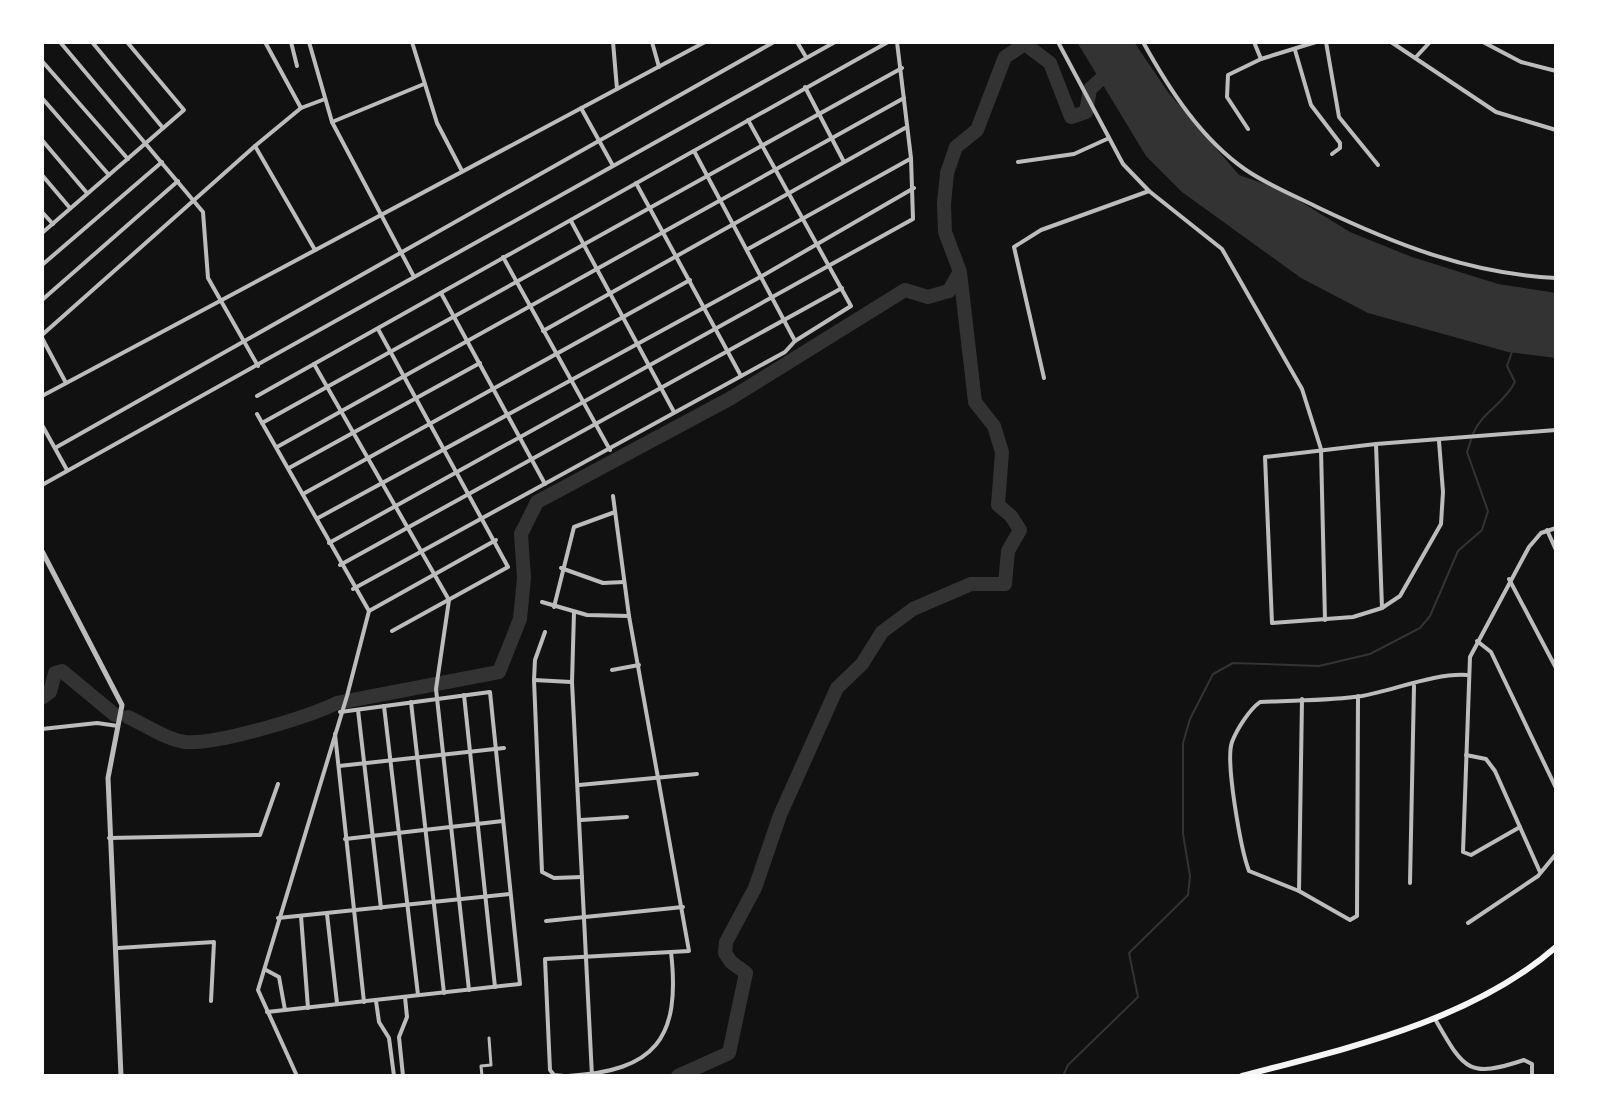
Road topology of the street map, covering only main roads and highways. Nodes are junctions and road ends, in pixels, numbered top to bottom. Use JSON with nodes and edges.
{"nodes":[{"id":1,"x":1556,"y":947,"type":"edge"},
{"id":2,"x":1245,"y":1076,"type":"edge"}],
"edges":[{"from":1,"to":2,"type":"main road"}]}
